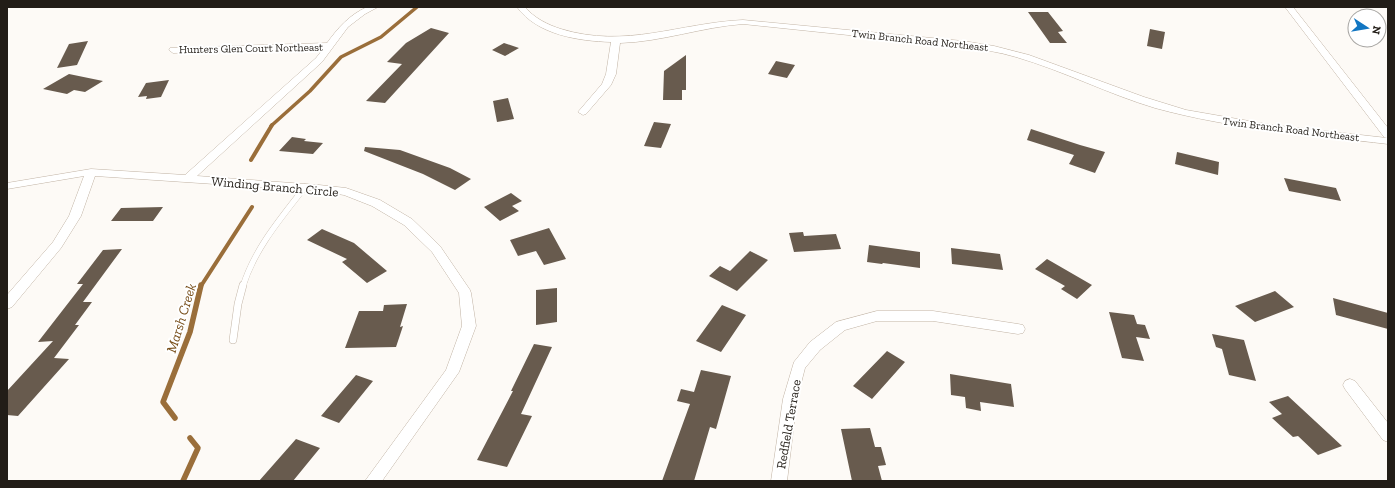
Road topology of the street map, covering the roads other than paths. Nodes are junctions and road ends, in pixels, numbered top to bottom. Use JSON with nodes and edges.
{"nodes":[{"id":1,"x":374,"y":7,"type":"edge"},
{"id":2,"x":521,"y":7,"type":"edge"},
{"id":3,"x":1289,"y":7,"type":"edge"},
{"id":4,"x":616,"y":40,"type":"junction"},
{"id":5,"x":330,"y":46,"type":"junction"},
{"id":6,"x":173,"y":50,"type":"dead end"},
{"id":7,"x":583,"y":112,"type":"dead end"},
{"id":8,"x":1388,"y":135,"type":"edge"},
{"id":9,"x":1388,"y":141,"type":"edge"},
{"id":10,"x":91,"y":172,"type":"junction"},
{"id":11,"x":187,"y":179,"type":"junction"},
{"id":12,"x":7,"y":186,"type":"edge"},
{"id":13,"x":305,"y":187,"type":"junction"},
{"id":14,"x":7,"y":304,"type":"edge"},
{"id":15,"x":1018,"y":329,"type":"dead end"},
{"id":16,"x":233,"y":340,"type":"dead end"},
{"id":17,"x":1350,"y":385,"type":"dead end"},
{"id":18,"x":1388,"y":435,"type":"edge"},
{"id":19,"x":373,"y":481,"type":"edge"},
{"id":20,"x":779,"y":481,"type":"edge"}],
"edges":[{"from":1,"to":5,"type":"street","name":"Winding Branch Circle"},
{"from":2,"to":4,"type":"street","name":"Twin Branch Road Northeast"},
{"from":3,"to":8,"type":"street"},
{"from":4,"to":7,"type":"street"},
{"from":4,"to":9,"type":"street","name":"Twin Branch Road Northeast"},
{"from":5,"to":6,"type":"street","name":"Hunters Glen Court Northeast"},
{"from":5,"to":11,"type":"street","name":"Winding Branch Circle"},
{"from":10,"to":11,"type":"street","name":"Winding Branch Circle"},
{"from":10,"to":12,"type":"street","name":"Winding Branch Circle"},
{"from":10,"to":14,"type":"street"},
{"from":11,"to":13,"type":"street","name":"Winding Branch Circle"},
{"from":13,"to":16,"type":"lane"},
{"from":13,"to":19,"type":"street","name":"Winding Branch Circle"},
{"from":15,"to":20,"type":"street","name":"Redfield Terrace"},
{"from":17,"to":18,"type":"street"}]}
